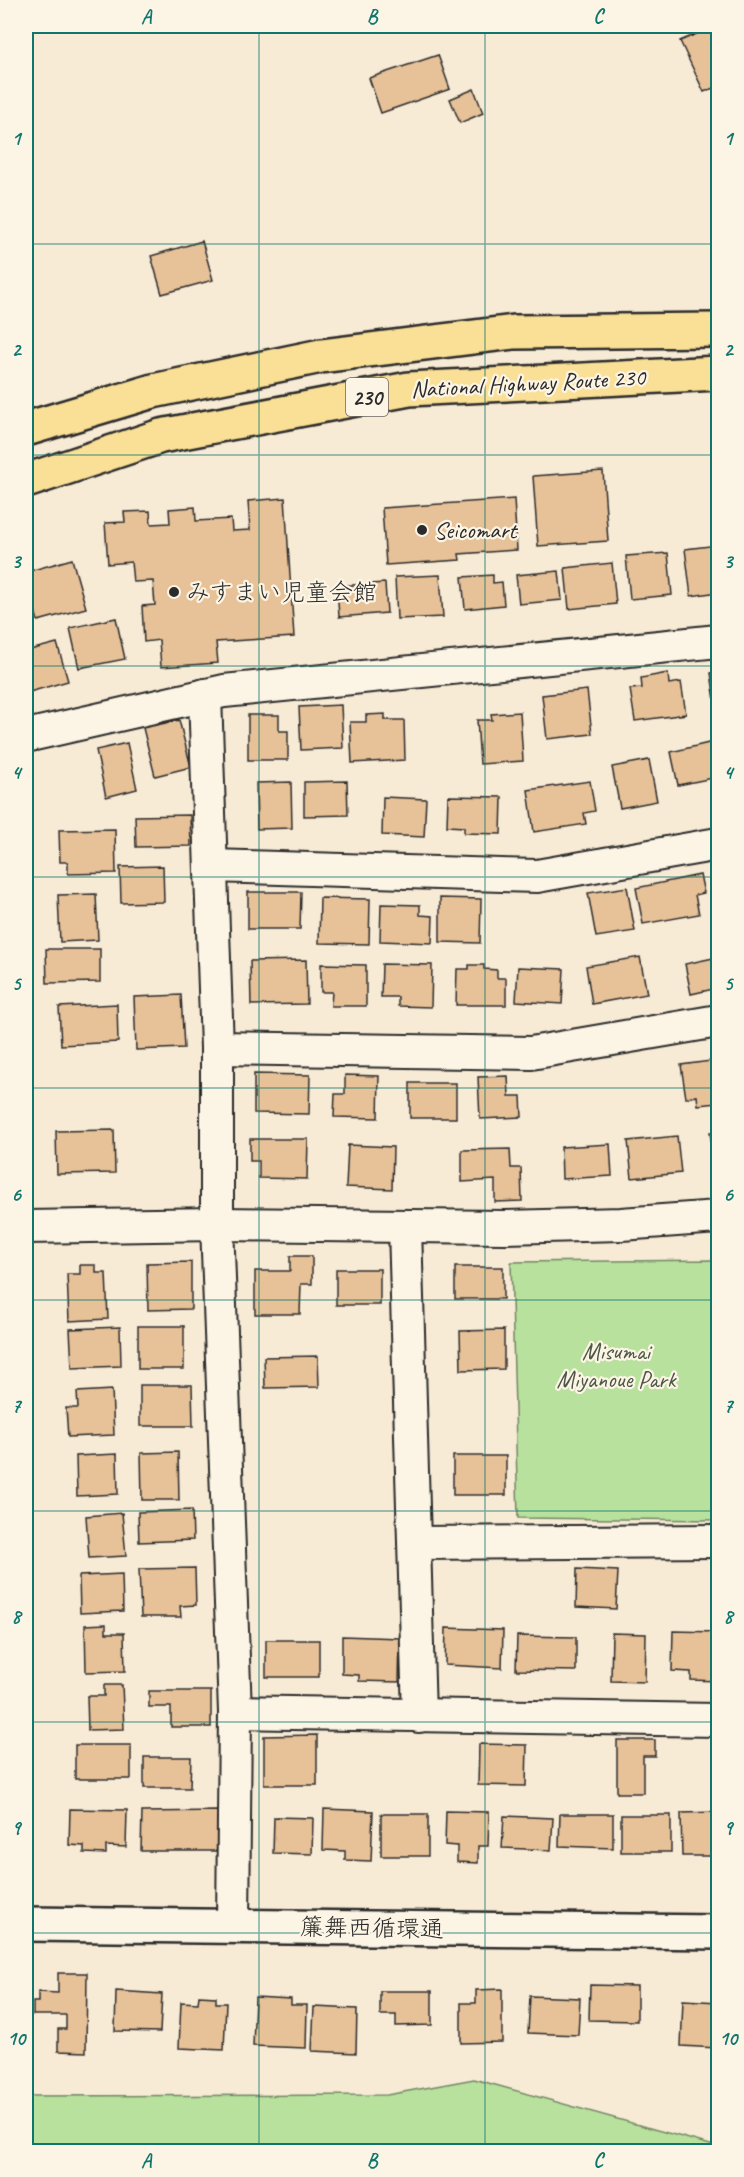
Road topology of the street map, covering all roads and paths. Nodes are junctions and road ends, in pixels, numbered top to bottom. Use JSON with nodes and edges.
{"nodes":[{"id":1,"x":718,"y":330,"type":"edge"},
{"id":2,"x":718,"y":373,"type":"edge"},
{"id":3,"x":26,"y":429,"type":"edge"},
{"id":4,"x":26,"y":481,"type":"edge"},
{"id":5,"x":718,"y":641,"type":"edge"},
{"id":6,"x":205,"y":695,"type":"junction"},
{"id":7,"x":26,"y":736,"type":"edge"},
{"id":8,"x":718,"y":844,"type":"edge"},
{"id":9,"x":211,"y":866,"type":"junction"},
{"id":10,"x":718,"y":1021,"type":"edge"},
{"id":11,"x":217,"y":1048,"type":"junction"},
{"id":12,"x":718,"y":1217,"type":"edge"},
{"id":13,"x":217,"y":1224,"type":"junction"},
{"id":14,"x":26,"y":1227,"type":"edge"},
{"id":15,"x":405,"y":1227,"type":"junction"},
{"id":16,"x":718,"y":1541,"type":"edge"},
{"id":17,"x":415,"y":1543,"type":"junction"},
{"id":18,"x":235,"y":1712,"type":"junction"},
{"id":19,"x":419,"y":1716,"type":"junction"},
{"id":20,"x":718,"y":1720,"type":"edge"},
{"id":21,"x":26,"y":1924,"type":"edge"},
{"id":22,"x":233,"y":1926,"type":"junction"},
{"id":23,"x":718,"y":1932,"type":"edge"}],
"edges":[{"from":1,"to":3,"type":"highway","name":"National Highway Route 230","number":"230"},
{"from":2,"to":4,"type":"highway","name":"National Highway Route 230","number":"230"},
{"from":5,"to":6,"type":"street"},
{"from":6,"to":7,"type":"street"},
{"from":6,"to":9,"type":"street"},
{"from":8,"to":9,"type":"street"},
{"from":9,"to":11,"type":"street"},
{"from":10,"to":11,"type":"street"},
{"from":11,"to":13,"type":"street"},
{"from":12,"to":15,"type":"street"},
{"from":13,"to":14,"type":"street"},
{"from":13,"to":15,"type":"street"},
{"from":13,"to":18,"type":"street"},
{"from":15,"to":17,"type":"street"},
{"from":16,"to":17,"type":"street"},
{"from":17,"to":19,"type":"street"},
{"from":18,"to":19,"type":"street"},
{"from":18,"to":22,"type":"street"},
{"from":19,"to":20,"type":"street"},
{"from":21,"to":22,"type":"street","name":"簾舞西循環通"},
{"from":22,"to":23,"type":"street","name":"簾舞西循環通"}]}
